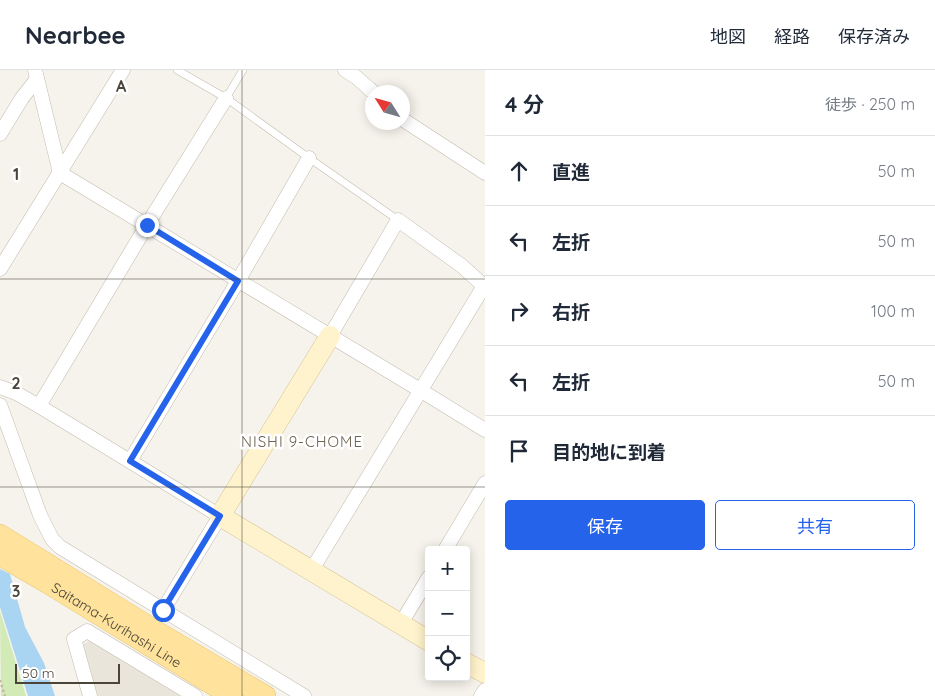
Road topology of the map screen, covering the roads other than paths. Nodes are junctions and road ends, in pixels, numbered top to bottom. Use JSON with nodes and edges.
{"nodes":[{"id":1,"x":122,"y":70,"type":"edge"},
{"id":2,"x":177,"y":70,"type":"edge"},
{"id":3,"x":243,"y":70,"type":"edge"},
{"id":4,"x":345,"y":70,"type":"edge"},
{"id":5,"x":36,"y":74,"type":"edge"},
{"id":6,"x":365,"y":85,"type":"edge"},
{"id":7,"x":226,"y":98,"type":"junction"},
{"id":8,"x":410,"y":124,"type":"edge"},
{"id":9,"x":0,"y":134,"type":"edge"},
{"id":10,"x":309,"y":158,"type":"junction"},
{"id":11,"x":60,"y":173,"type":"junction"},
{"id":12,"x":485,"y":173,"type":"edge"},
{"id":13,"x":398,"y":220,"type":"junction"},
{"id":14,"x":147,"y":225,"type":"junction"},
{"id":15,"x":0,"y":269,"type":"edge"},
{"id":16,"x":238,"y":281,"type":"junction"},
{"id":17,"x":484,"y":286,"type":"edge"},
{"id":18,"x":330,"y":336,"type":"junction"},
{"id":19,"x":0,"y":387,"type":"edge"},
{"id":20,"x":420,"y":390,"type":"junction"},
{"id":21,"x":0,"y":405,"type":"edge"},
{"id":22,"x":39,"y":406,"type":"junction"},
{"id":23,"x":485,"y":430,"type":"edge"},
{"id":24,"x":130,"y":461,"type":"junction"},
{"id":25,"x":485,"y":484,"type":"edge"},
{"id":26,"x":220,"y":516,"type":"junction"},
{"id":27,"x":0,"y":535,"type":"edge"},
{"id":28,"x":447,"y":546,"type":"edge"},
{"id":29,"x":0,"y":555,"type":"edge"},
{"id":30,"x":311,"y":571,"type":"junction"},
{"id":31,"x":425,"y":584,"type":"edge"},
{"id":32,"x":163,"y":610,"type":"junction"},
{"id":33,"x":400,"y":625,"type":"junction"},
{"id":34,"x":425,"y":639,"type":"edge"},
{"id":35,"x":470,"y":665,"type":"edge"},
{"id":36,"x":485,"y":673,"type":"edge"},
{"id":37,"x":485,"y":690,"type":"edge"},
{"id":38,"x":90,"y":696,"type":"edge"},
{"id":39,"x":195,"y":696,"type":"edge"},
{"id":40,"x":232,"y":696,"type":"edge"},
{"id":41,"x":265,"y":696,"type":"edge"},
{"id":42,"x":304,"y":696,"type":"edge"},
{"id":43,"x":481,"y":696,"type":"edge"}],
"edges":[{"from":1,"to":11,"type":"street"},
{"from":2,"to":7,"type":"lane"},
{"from":3,"to":7,"type":"lane"},
{"from":4,"to":6,"type":"street"},
{"from":5,"to":9,"type":"street"},
{"from":5,"to":11,"type":"street"},
{"from":7,"to":10,"type":"lane"},
{"from":7,"to":14,"type":"street"},
{"from":8,"to":12,"type":"street"},
{"from":10,"to":13,"type":"lane"},
{"from":10,"to":16,"type":"street"},
{"from":11,"to":14,"type":"street"},
{"from":11,"to":15,"type":"street"},
{"from":13,"to":17,"type":"street"},
{"from":13,"to":18,"type":"street"},
{"from":14,"to":16,"type":"street"},
{"from":14,"to":22,"type":"street"},
{"from":16,"to":18,"type":"street"},
{"from":16,"to":24,"type":"street"},
{"from":17,"to":20,"type":"street"},
{"from":18,"to":20,"type":"street"},
{"from":18,"to":26,"type":"street"},
{"from":19,"to":22,"type":"street"},
{"from":20,"to":23,"type":"street"},
{"from":20,"to":30,"type":"street"},
{"from":21,"to":32,"type":"street"},
{"from":22,"to":24,"type":"street"},
{"from":24,"to":26,"type":"street"},
{"from":25,"to":28,"type":"street"},
{"from":26,"to":30,"type":"street"},
{"from":26,"to":32,"type":"street"},
{"from":27,"to":41,"type":"main road","name":"Saitama-Kurihashi Line"},
{"from":29,"to":40,"type":"main road","name":"Saitama-Kurihashi Line"},
{"from":30,"to":33,"type":"street"},
{"from":31,"to":33,"type":"street"},
{"from":32,"to":42,"type":"street"},
{"from":33,"to":34,"type":"street"},
{"from":35,"to":36,"type":"street"},
{"from":37,"to":43,"type":"street"},
{"from":38,"to":39,"type":"street"}]}
